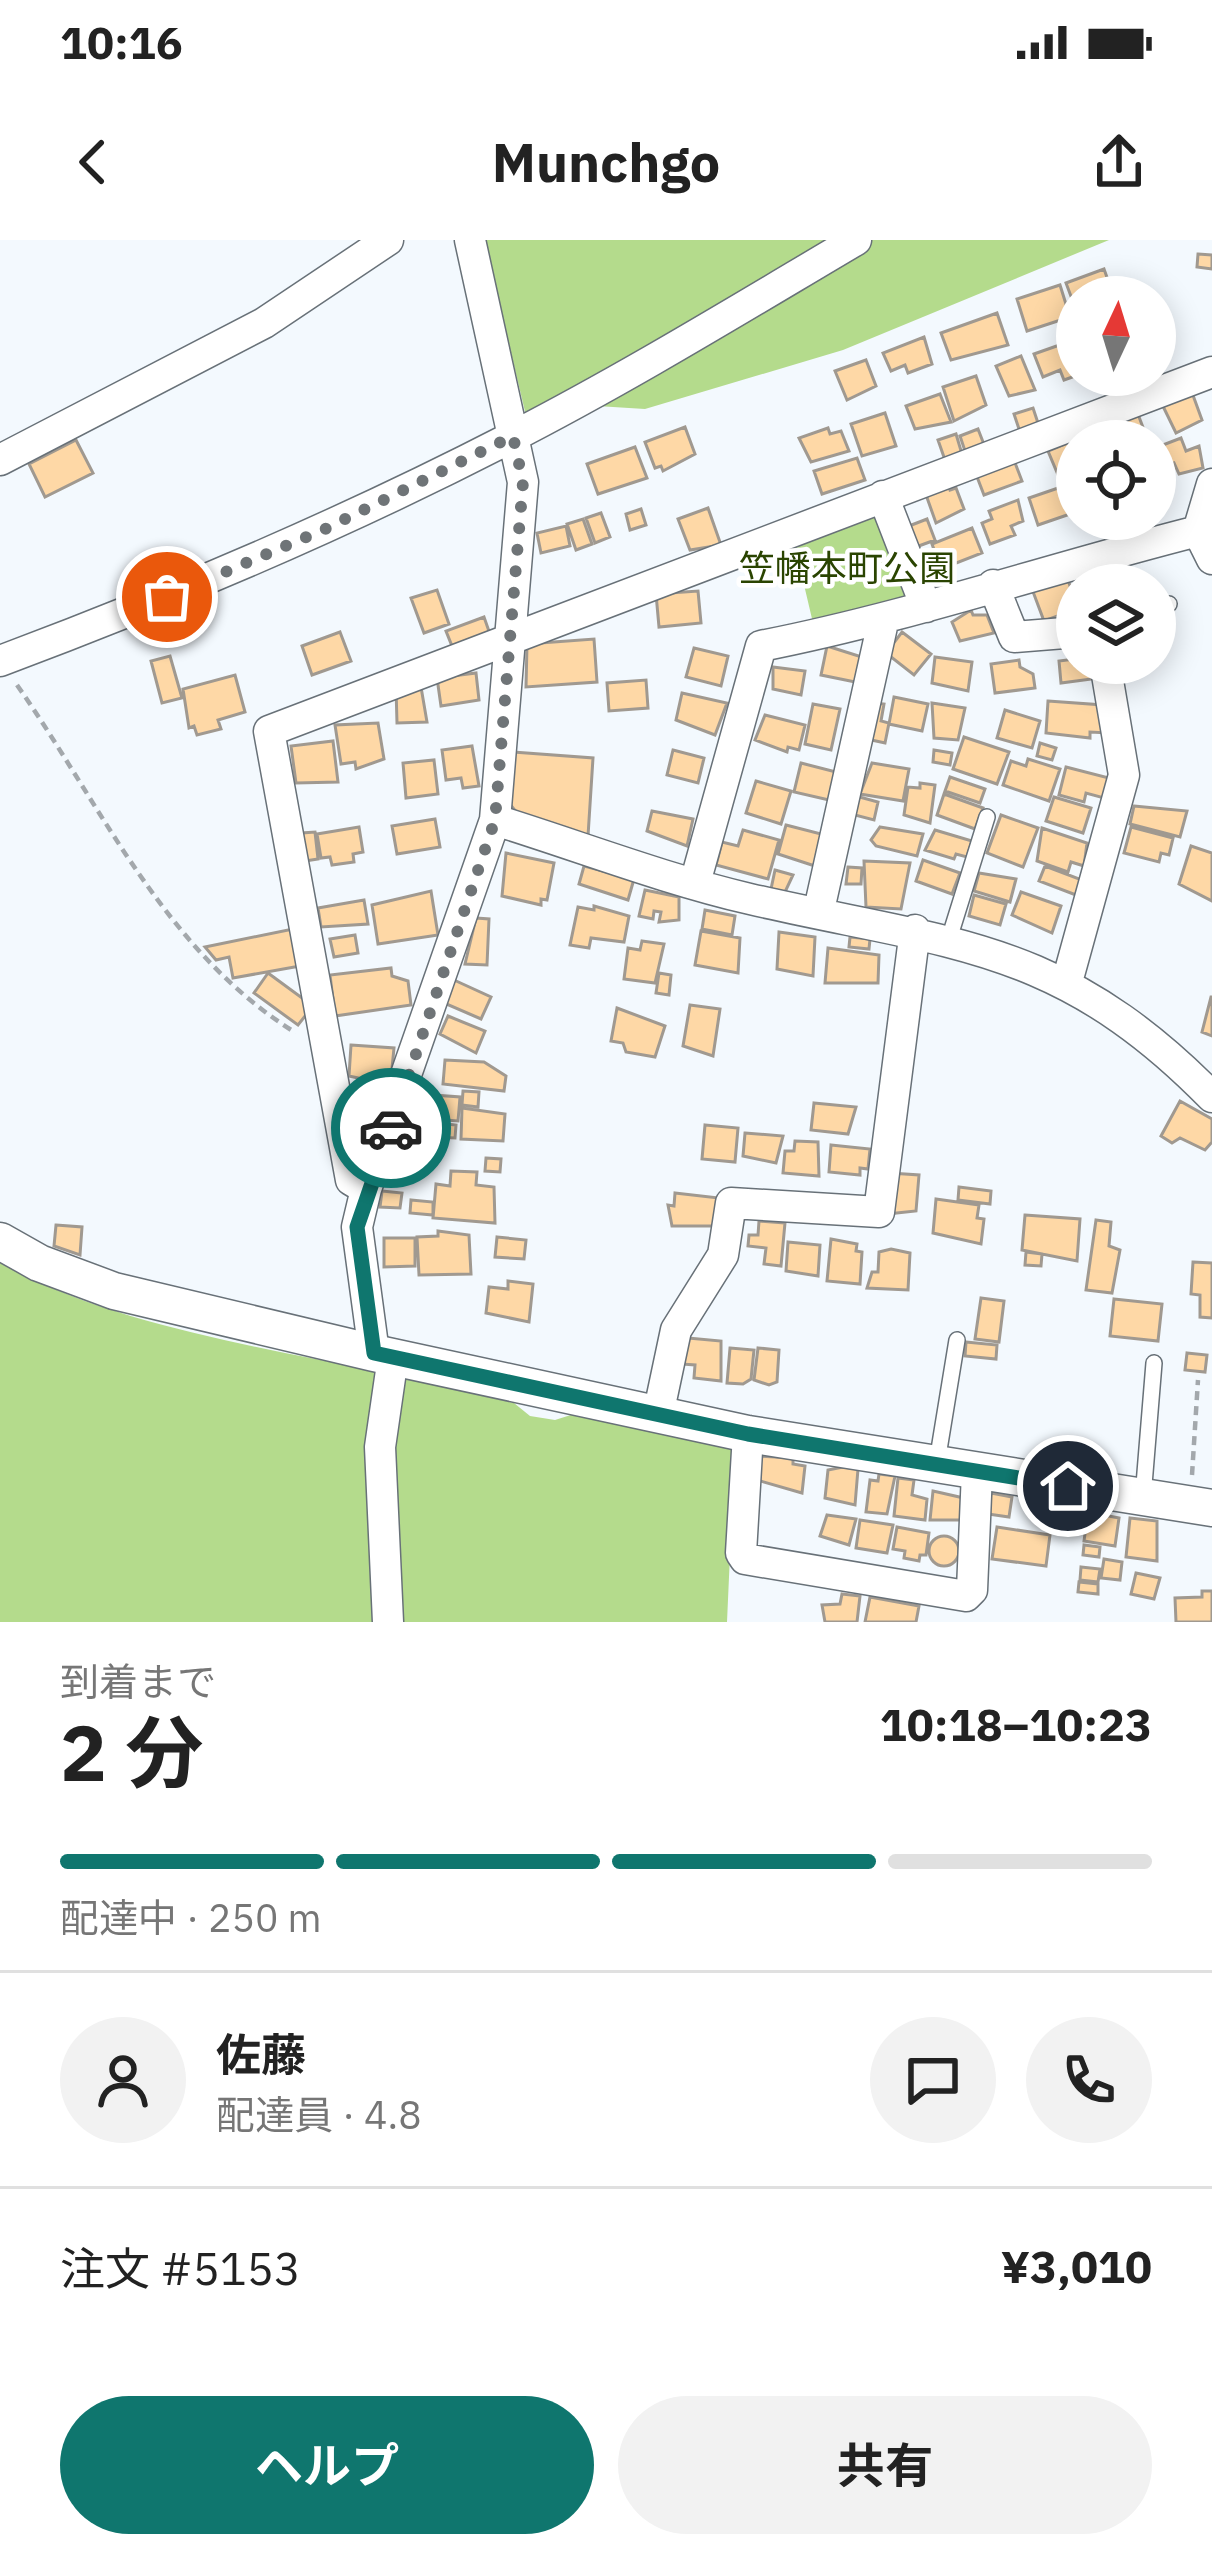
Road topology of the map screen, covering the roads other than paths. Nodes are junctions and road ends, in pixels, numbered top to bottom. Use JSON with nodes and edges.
{"nodes":[{"id":1,"x":388,"y":240,"type":"edge"},
{"id":2,"x":470,"y":240,"type":"edge"},
{"id":3,"x":856,"y":240,"type":"edge"},
{"id":4,"x":1211,"y":379,"type":"edge"},
{"id":5,"x":513,"y":436,"type":"junction"},
{"id":6,"x":0,"y":460,"type":"edge"},
{"id":7,"x":1212,"y":484,"type":"edge"},
{"id":8,"x":883,"y":496,"type":"junction"},
{"id":9,"x":1205,"y":545,"type":"edge"},
{"id":10,"x":1119,"y":564,"type":"edge"},
{"id":11,"x":1056,"y":576,"type":"edge"},
{"id":12,"x":993,"y":585,"type":"junction"},
{"id":13,"x":926,"y":608,"type":"junction"},
{"id":14,"x":884,"y":622,"type":"junction"},
{"id":15,"x":1056,"y":634,"type":"edge"},
{"id":16,"x":510,"y":638,"type":"junction"},
{"id":17,"x":0,"y":661,"type":"edge"},
{"id":18,"x":1109,"y":684,"type":"edge"},
{"id":19,"x":987,"y":818,"type":"dead end"},
{"id":20,"x":495,"y":820,"type":"junction"},
{"id":21,"x":695,"y":883,"type":"junction"},
{"id":22,"x":819,"y":910,"type":"junction"},
{"id":23,"x":915,"y":930,"type":"junction"},
{"id":24,"x":949,"y":939,"type":"junction"},
{"id":25,"x":1067,"y":982,"type":"junction"},
{"id":26,"x":1212,"y":1096,"type":"edge"},
{"id":27,"x":366,"y":1189,"type":"junction"},
{"id":28,"x":0,"y":1241,"type":"edge"},
{"id":29,"x":957,"y":1340,"type":"dead end"},
{"id":30,"x":384,"y":1355,"type":"junction"},
{"id":31,"x":1154,"y":1363,"type":"dead end"},
{"id":32,"x":658,"y":1414,"type":"junction"},
{"id":33,"x":748,"y":1434,"type":"junction"},
{"id":34,"x":937,"y":1465,"type":"junction"},
{"id":35,"x":976,"y":1472,"type":"junction"},
{"id":36,"x":1143,"y":1497,"type":"junction"},
{"id":37,"x":1201,"y":1507,"type":"edge"},
{"id":38,"x":388,"y":1622,"type":"edge"}],
"edges":[{"from":1,"to":6,"type":"street"},
{"from":2,"to":5,"type":"street"},
{"from":3,"to":5,"type":"street"},
{"from":4,"to":8,"type":"street"},
{"from":5,"to":16,"type":"street"},
{"from":5,"to":17,"type":"street"},
{"from":7,"to":9,"type":"street"},
{"from":8,"to":13,"type":"street"},
{"from":8,"to":16,"type":"street"},
{"from":9,"to":10,"type":"street"},
{"from":11,"to":12,"type":"street"},
{"from":12,"to":13,"type":"street"},
{"from":12,"to":15,"type":"street"},
{"from":13,"to":14,"type":"street"},
{"from":14,"to":21,"type":"street"},
{"from":14,"to":22,"type":"street"},
{"from":16,"to":20,"type":"street"},
{"from":16,"to":27,"type":"street"},
{"from":18,"to":25,"type":"street"},
{"from":19,"to":24,"type":"lane"},
{"from":20,"to":21,"type":"street"},
{"from":20,"to":27,"type":"street"},
{"from":21,"to":22,"type":"street"},
{"from":22,"to":23,"type":"street"},
{"from":23,"to":24,"type":"street"},
{"from":23,"to":32,"type":"street"},
{"from":24,"to":25,"type":"street"},
{"from":25,"to":26,"type":"street"},
{"from":27,"to":30,"type":"street"},
{"from":28,"to":30,"type":"street"},
{"from":29,"to":34,"type":"lane"},
{"from":30,"to":32,"type":"street"},
{"from":30,"to":38,"type":"street"},
{"from":31,"to":36,"type":"lane"},
{"from":32,"to":33,"type":"street"},
{"from":33,"to":34,"type":"street"},
{"from":33,"to":35,"type":"street"},
{"from":34,"to":35,"type":"street"},
{"from":35,"to":36,"type":"street"},
{"from":36,"to":37,"type":"street"}]}
